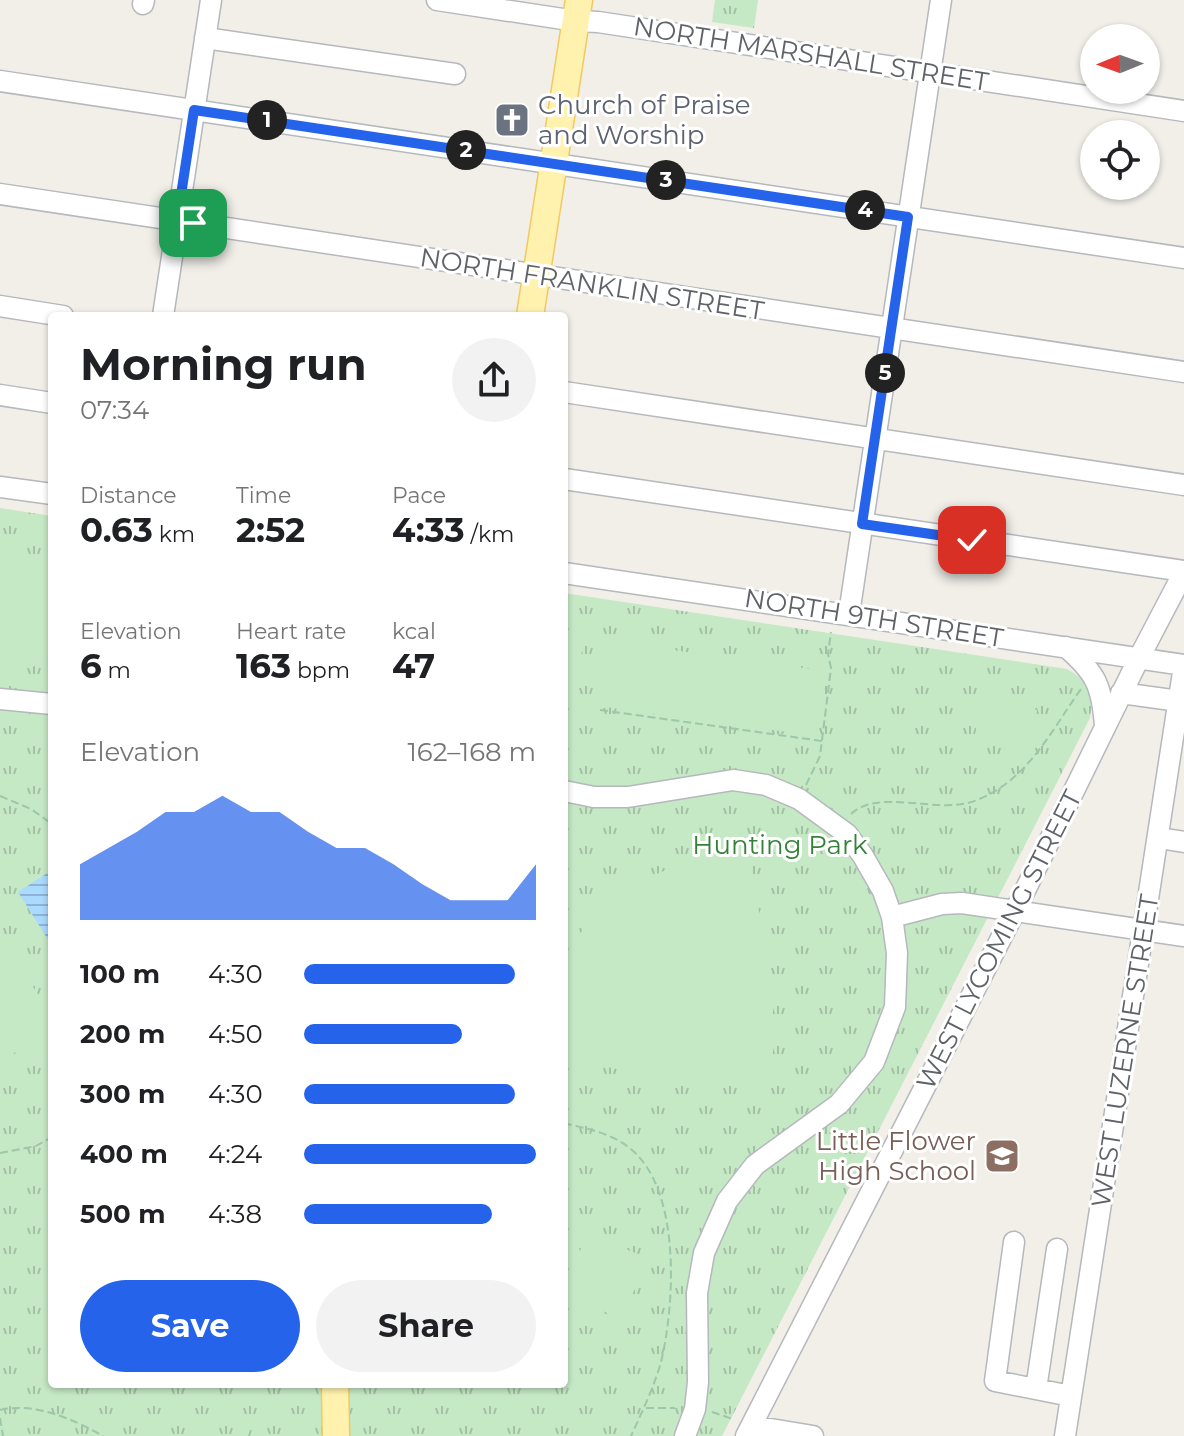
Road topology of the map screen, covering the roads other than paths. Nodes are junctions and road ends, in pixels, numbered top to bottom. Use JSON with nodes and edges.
{"nodes":[{"id":1,"x":211,"y":0,"type":"edge"},
{"id":2,"x":941,"y":0,"type":"edge"},
{"id":3,"x":451,"y":1,"type":"edge"},
{"id":4,"x":578,"y":10,"type":"edge"},
{"id":5,"x":205,"y":38,"type":"junction"},
{"id":6,"x":930,"y":73,"type":"junction"},
{"id":7,"x":455,"y":74,"type":"dead end"},
{"id":8,"x":0,"y":81,"type":"edge"},
{"id":9,"x":194,"y":110,"type":"junction"},
{"id":10,"x":1184,"y":111,"type":"edge"},
{"id":11,"x":554,"y":164,"type":"junction"},
{"id":12,"x":0,"y":194,"type":"edge"},
{"id":13,"x":908,"y":217,"type":"junction"},
{"id":14,"x":177,"y":221,"type":"junction"},
{"id":15,"x":1184,"y":258,"type":"edge"},
{"id":16,"x":536,"y":276,"type":"junction"},
{"id":17,"x":0,"y":306,"type":"edge"},
{"id":18,"x":164,"y":312,"type":"edge"},
{"id":19,"x":531,"y":312,"type":"edge"},
{"id":20,"x":48,"y":314,"type":"edge"},
{"id":21,"x":891,"y":329,"type":"junction"},
{"id":22,"x":1184,"y":372,"type":"edge"},
{"id":23,"x":568,"y":393,"type":"edge"},
{"id":24,"x":0,"y":395,"type":"edge"},
{"id":25,"x":48,"y":402,"type":"edge"},
{"id":26,"x":875,"y":438,"type":"junction"},
{"id":27,"x":568,"y":480,"type":"edge"},
{"id":28,"x":1184,"y":485,"type":"edge"},
{"id":29,"x":0,"y":487,"type":"edge"},
{"id":30,"x":48,"y":493,"type":"edge"},
{"id":31,"x":862,"y":524,"type":"junction"},
{"id":32,"x":1184,"y":571,"type":"edge"},
{"id":33,"x":568,"y":574,"type":"edge"},
{"id":34,"x":840,"y":620,"type":"junction"},
{"id":35,"x":1066,"y":647,"type":"junction"},
{"id":36,"x":1139,"y":658,"type":"junction"},
{"id":37,"x":1184,"y":666,"type":"edge"},
{"id":38,"x":1121,"y":693,"type":"junction"},
{"id":39,"x":0,"y":699,"type":"edge"},
{"id":40,"x":1179,"y":701,"type":"junction"},
{"id":41,"x":48,"y":704,"type":"edge"},
{"id":42,"x":1105,"y":726,"type":"junction"},
{"id":43,"x":1177,"y":759,"type":"edge"},
{"id":44,"x":568,"y":792,"type":"edge"},
{"id":45,"x":1159,"y":838,"type":"junction"},
{"id":46,"x":1184,"y":842,"type":"edge"},
{"id":47,"x":1015,"y":911,"type":"junction"},
{"id":48,"x":892,"y":917,"type":"junction"},
{"id":49,"x":1145,"y":930,"type":"junction"},
{"id":50,"x":1184,"y":936,"type":"edge"},
{"id":51,"x":1014,"y":1242,"type":"dead end"},
{"id":52,"x":1057,"y":1249,"type":"dead end"},
{"id":53,"x":335,"y":1388,"type":"edge"},
{"id":54,"x":1036,"y":1389,"type":"junction"},
{"id":55,"x":1071,"y":1396,"type":"junction"},
{"id":56,"x":744,"y":1427,"type":"edge"},
{"id":57,"x":336,"y":1436,"type":"edge"},
{"id":58,"x":685,"y":1436,"type":"edge"},
{"id":59,"x":813,"y":1436,"type":"edge"},
{"id":60,"x":1065,"y":1436,"type":"edge"}],
"edges":[{"from":1,"to":5,"type":"street"},
{"from":2,"to":6,"type":"street"},
{"from":3,"to":4,"type":"street","name":"NORTH MARSHALL STREET"},
{"from":4,"to":6,"type":"street","name":"NORTH MARSHALL STREET"},
{"from":4,"to":11,"type":"main road"},
{"from":5,"to":7,"type":"street"},
{"from":5,"to":9,"type":"street"},
{"from":6,"to":10,"type":"street","name":"NORTH MARSHALL STREET"},
{"from":6,"to":13,"type":"street"},
{"from":8,"to":9,"type":"street"},
{"from":9,"to":11,"type":"street"},
{"from":9,"to":14,"type":"street"},
{"from":11,"to":13,"type":"street"},
{"from":11,"to":16,"type":"main road"},
{"from":12,"to":14,"type":"street","name":"NORTH FRANKLIN STREET"},
{"from":13,"to":15,"type":"street"},
{"from":13,"to":21,"type":"street"},
{"from":14,"to":16,"type":"street","name":"NORTH FRANKLIN STREET"},
{"from":14,"to":18,"type":"street"},
{"from":16,"to":19,"type":"main road"},
{"from":16,"to":21,"type":"street","name":"NORTH FRANKLIN STREET"},
{"from":17,"to":20,"type":"street"},
{"from":21,"to":22,"type":"street","name":"NORTH FRANKLIN STREET"},
{"from":21,"to":26,"type":"street"},
{"from":23,"to":26,"type":"street"},
{"from":24,"to":25,"type":"street"},
{"from":26,"to":28,"type":"street"},
{"from":26,"to":31,"type":"street"},
{"from":27,"to":31,"type":"street"},
{"from":29,"to":30,"type":"street"},
{"from":31,"to":32,"type":"street"},
{"from":31,"to":34,"type":"street"},
{"from":32,"to":36,"type":"street","name":"WEST LYCOMING STREET"},
{"from":33,"to":34,"type":"street","name":"NORTH 9TH STREET"},
{"from":34,"to":35,"type":"street","name":"NORTH 9TH STREET"},
{"from":35,"to":36,"type":"street","name":"NORTH 9TH STREET"},
{"from":35,"to":42,"type":"street"},
{"from":36,"to":37,"type":"street","name":"NORTH 9TH STREET"},
{"from":36,"to":38,"type":"street","name":"WEST LYCOMING STREET"},
{"from":37,"to":40,"type":"street","name":"WEST LUZERNE STREET"},
{"from":38,"to":40,"type":"street"},
{"from":38,"to":42,"type":"street","name":"WEST LYCOMING STREET"},
{"from":39,"to":41,"type":"street"},
{"from":40,"to":43,"type":"street","name":"WEST LUZERNE STREET"},
{"from":42,"to":47,"type":"street","name":"WEST LYCOMING STREET"},
{"from":43,"to":45,"type":"street","name":"WEST LUZERNE STREET"},
{"from":44,"to":48,"type":"street"},
{"from":45,"to":46,"type":"street"},
{"from":45,"to":49,"type":"street","name":"WEST LUZERNE STREET"},
{"from":47,"to":48,"type":"street"},
{"from":47,"to":49,"type":"street"},
{"from":47,"to":56,"type":"street","name":"WEST LYCOMING STREET"},
{"from":48,"to":58,"type":"street"},
{"from":49,"to":50,"type":"street"},
{"from":49,"to":55,"type":"street","name":"WEST LUZERNE STREET"},
{"from":51,"to":54,"type":"street"},
{"from":52,"to":54,"type":"street"},
{"from":53,"to":57,"type":"main road"},
{"from":54,"to":55,"type":"street"},
{"from":55,"to":60,"type":"street","name":"WEST LUZERNE STREET"},
{"from":56,"to":59,"type":"street"}]}
